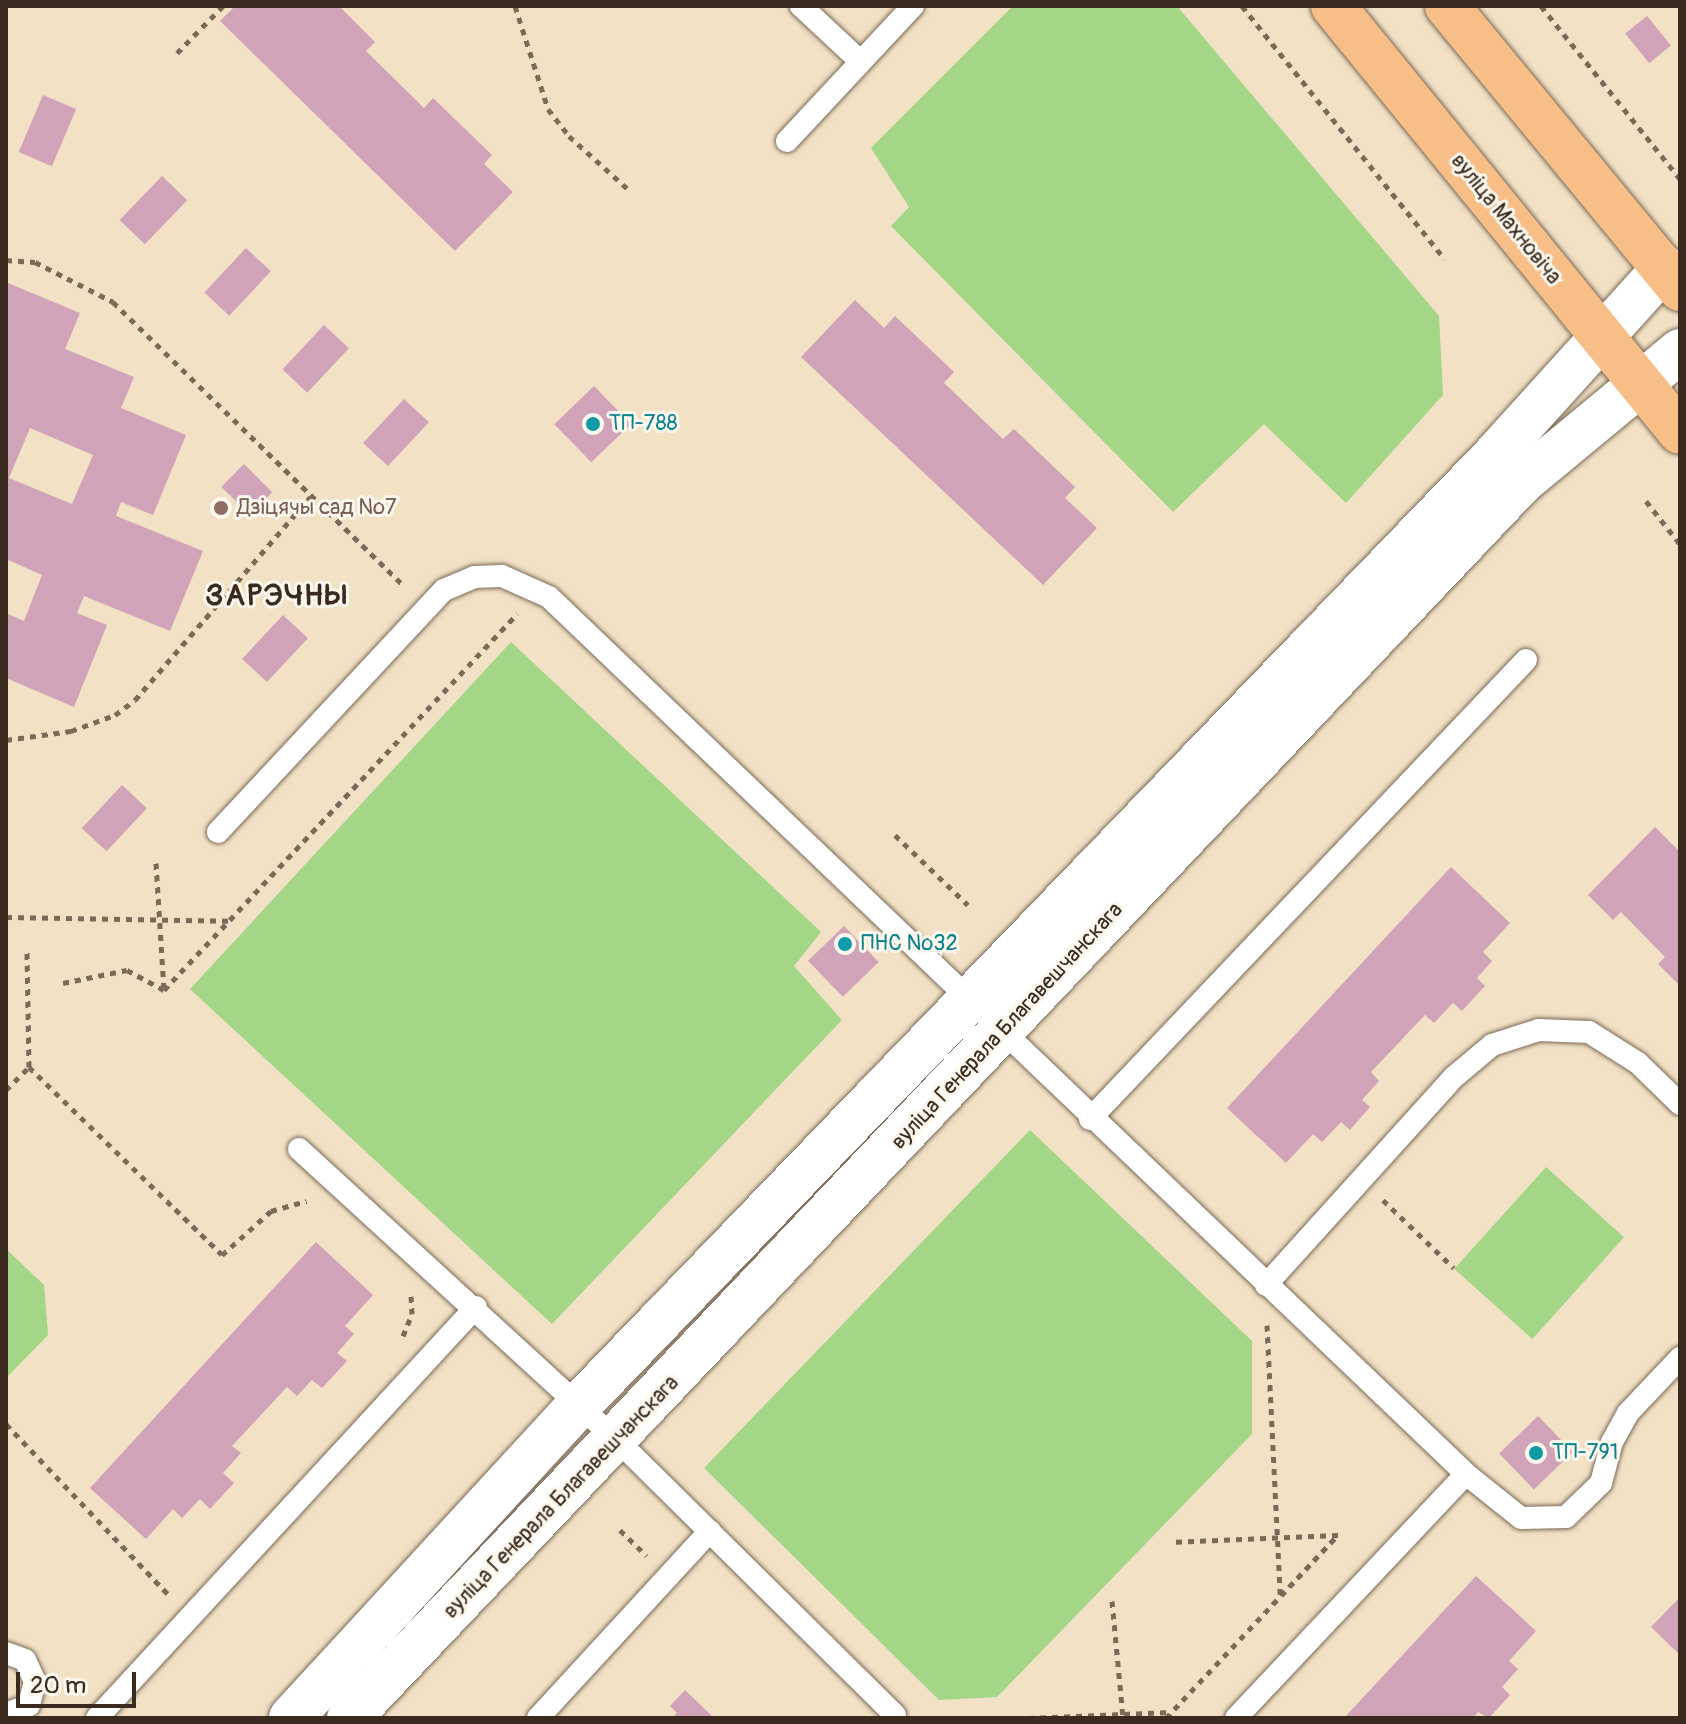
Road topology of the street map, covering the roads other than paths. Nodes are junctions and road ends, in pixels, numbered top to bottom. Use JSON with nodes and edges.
{"nodes":[{"id":1,"x":801,"y":6,"type":"edge"},
{"id":2,"x":913,"y":6,"type":"edge"},
{"id":3,"x":1333,"y":6,"type":"edge"},
{"id":4,"x":1447,"y":6,"type":"edge"},
{"id":5,"x":860,"y":61,"type":"junction"},
{"id":6,"x":787,"y":141,"type":"dead end"},
{"id":7,"x":1672,"y":279,"type":"edge"},
{"id":8,"x":1600,"y":333,"type":"junction"},
{"id":9,"x":1680,"y":351,"type":"edge"},
{"id":10,"x":1639,"y":384,"type":"junction"},
{"id":11,"x":1680,"y":432,"type":"edge"},
{"id":12,"x":1526,"y":660,"type":"dead end"},
{"id":13,"x":218,"y":832,"type":"dead end"},
{"id":14,"x":969,"y":1000,"type":"junction"},
{"id":15,"x":1000,"y":1031,"type":"junction"},
{"id":16,"x":1680,"y":1104,"type":"edge"},
{"id":17,"x":1090,"y":1119,"type":"junction"},
{"id":18,"x":299,"y":1149,"type":"dead end"},
{"id":19,"x":1266,"y":1285,"type":"junction"},
{"id":20,"x":476,"y":1307,"type":"junction"},
{"id":21,"x":1680,"y":1358,"type":"edge"},
{"id":22,"x":579,"y":1405,"type":"junction"},
{"id":23,"x":617,"y":1440,"type":"junction"},
{"id":24,"x":1466,"y":1474,"type":"junction"},
{"id":25,"x":710,"y":1531,"type":"junction"},
{"id":26,"x":6,"y":1653,"type":"edge"},
{"id":27,"x":118,"y":1709,"type":"edge"},
{"id":28,"x":6,"y":1714,"type":"edge"},
{"id":29,"x":895,"y":1715,"type":"dead end"},
{"id":30,"x":97,"y":1718,"type":"edge"},
{"id":31,"x":291,"y":1718,"type":"edge"},
{"id":32,"x":349,"y":1718,"type":"edge"},
{"id":33,"x":538,"y":1718,"type":"edge"},
{"id":34,"x":1236,"y":1718,"type":"edge"}],
"edges":[{"from":1,"to":5,"type":"lane"},
{"from":2,"to":5,"type":"lane"},
{"from":3,"to":8,"type":"main road","name":"вуліца Махновіча"},
{"from":4,"to":7,"type":"main road"},
{"from":5,"to":6,"type":"lane"},
{"from":7,"to":8,"type":"street"},
{"from":8,"to":10,"type":"main road","name":"вуліца Махновіча"},
{"from":8,"to":14,"type":"street"},
{"from":9,"to":10,"type":"street","name":"вуліца Генерала Благавешчанскага"},
{"from":10,"to":11,"type":"main road","name":"вуліца Махновіча"},
{"from":10,"to":15,"type":"street","name":"вуліца Генерала Благавешчанскага"},
{"from":12,"to":17,"type":"lane"},
{"from":13,"to":14,"type":"lane"},
{"from":14,"to":15,"type":"lane"},
{"from":14,"to":22,"type":"street"},
{"from":15,"to":17,"type":"lane"},
{"from":15,"to":23,"type":"street","name":"вуліца Генерала Благавешчанскага"},
{"from":16,"to":19,"type":"lane"},
{"from":17,"to":19,"type":"lane"},
{"from":18,"to":20,"type":"lane"},
{"from":19,"to":24,"type":"lane"},
{"from":20,"to":22,"type":"lane"},
{"from":20,"to":27,"type":"lane"},
{"from":21,"to":24,"type":"lane"},
{"from":22,"to":23,"type":"lane"},
{"from":22,"to":31,"type":"street"},
{"from":23,"to":25,"type":"lane"},
{"from":23,"to":32,"type":"street","name":"вуліца Генерала Благавешчанскага"},
{"from":24,"to":34,"type":"lane"},
{"from":25,"to":29,"type":"lane"},
{"from":25,"to":33,"type":"lane"},
{"from":26,"to":28,"type":"lane"},
{"from":27,"to":30,"type":"lane"}]}
